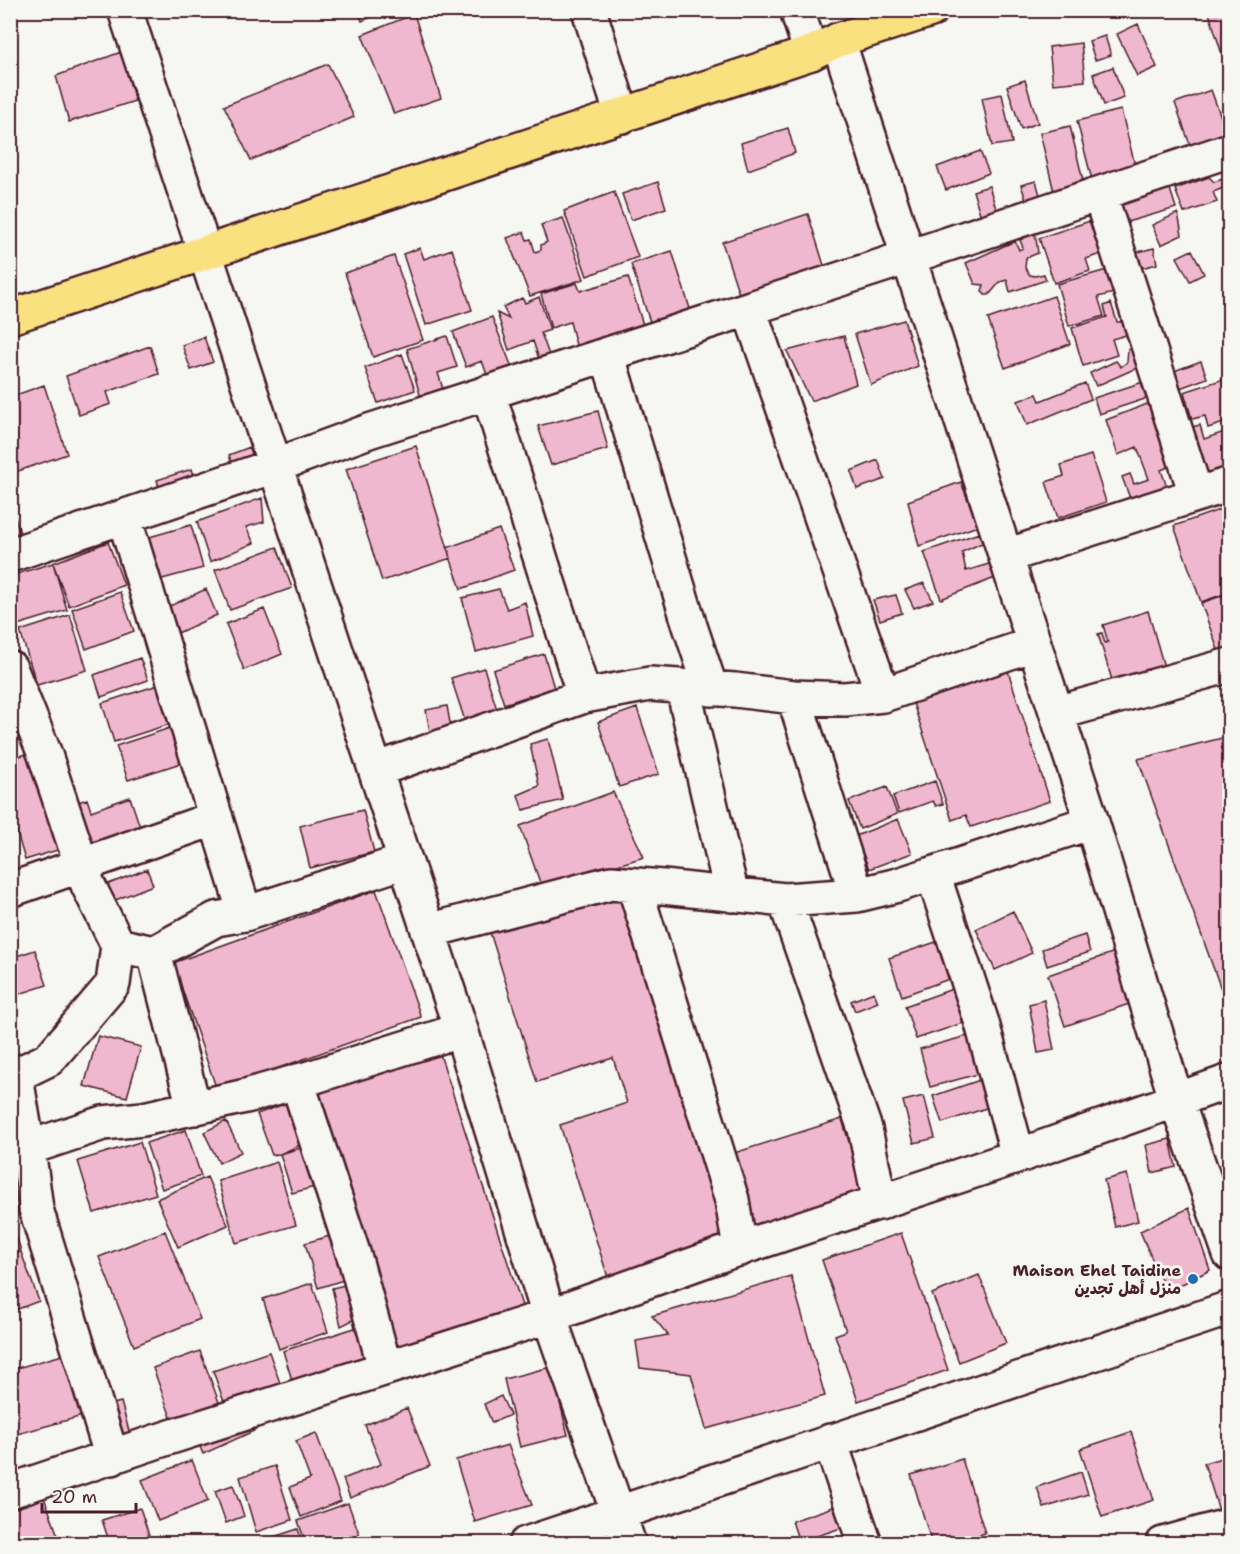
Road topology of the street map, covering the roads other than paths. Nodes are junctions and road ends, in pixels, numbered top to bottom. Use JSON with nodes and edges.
{"nodes":[{"id":1,"x":125,"y":10,"type":"edge"},
{"id":2,"x":589,"y":10,"type":"edge"},
{"id":3,"x":797,"y":10,"type":"edge"},
{"id":4,"x":931,"y":10,"type":"edge"},
{"id":5,"x":824,"y":47,"type":"junction"},
{"id":6,"x":622,"y":116,"type":"junction"},
{"id":7,"x":1230,"y":150,"type":"edge"},
{"id":8,"x":1100,"y":195,"type":"junction"},
{"id":9,"x":204,"y":253,"type":"junction"},
{"id":10,"x":909,"y":257,"type":"junction"},
{"id":11,"x":749,"y":309,"type":"junction"},
{"id":12,"x":10,"y":317,"type":"edge"},
{"id":13,"x":607,"y":354,"type":"junction"},
{"id":14,"x":488,"y":393,"type":"junction"},
{"id":15,"x":274,"y":466,"type":"junction"},
{"id":16,"x":1230,"y":484,"type":"edge"},
{"id":17,"x":1196,"y":494,"type":"junction"},
{"id":18,"x":124,"y":517,"type":"junction"},
{"id":19,"x":10,"y":555,"type":"edge"},
{"id":20,"x":1006,"y":556,"type":"junction"},
{"id":21,"x":1034,"y":644,"type":"junction"},
{"id":22,"x":1230,"y":665,"type":"edge"},
{"id":23,"x":10,"y":668,"type":"edge"},
{"id":24,"x":697,"y":688,"type":"junction"},
{"id":25,"x":882,"y":695,"type":"junction"},
{"id":26,"x":584,"y":696,"type":"junction"},
{"id":27,"x":794,"y":697,"type":"junction"},
{"id":28,"x":1057,"y":713,"type":"junction"},
{"id":29,"x":375,"y":770,"type":"junction"},
{"id":30,"x":216,"y":818,"type":"junction"},
{"id":31,"x":1092,"y":822,"type":"junction"},
{"id":32,"x":405,"y":861,"type":"junction"},
{"id":33,"x":81,"y":864,"type":"junction"},
{"id":34,"x":933,"y":874,"type":"junction"},
{"id":35,"x":634,"y":885,"type":"junction"},
{"id":36,"x":10,"y":890,"type":"edge"},
{"id":37,"x":732,"y":895,"type":"junction"},
{"id":38,"x":857,"y":895,"type":"junction"},
{"id":39,"x":786,"y":900,"type":"junction"},
{"id":40,"x":245,"y":914,"type":"junction"},
{"id":41,"x":428,"y":931,"type":"junction"},
{"id":42,"x":118,"y":945,"type":"junction"},
{"id":43,"x":154,"y":953,"type":"junction"},
{"id":44,"x":461,"y":1030,"type":"junction"},
{"id":45,"x":13,"y":1078,"type":"edge"},
{"id":46,"x":297,"y":1081,"type":"junction"},
{"id":47,"x":1230,"y":1081,"type":"edge"},
{"id":48,"x":1176,"y":1099,"type":"junction"},
{"id":49,"x":194,"y":1108,"type":"junction"},
{"id":50,"x":28,"y":1148,"type":"junction"},
{"id":51,"x":1018,"y":1156,"type":"junction"},
{"id":52,"x":880,"y":1203,"type":"junction"},
{"id":53,"x":740,"y":1249,"type":"junction"},
{"id":54,"x":1230,"y":1254,"type":"edge"},
{"id":55,"x":549,"y":1316,"type":"junction"},
{"id":56,"x":1228,"y":1317,"type":"edge"},
{"id":57,"x":385,"y":1368,"type":"junction"},
{"id":58,"x":830,"y":1441,"type":"junction"},
{"id":59,"x":112,"y":1458,"type":"junction"},
{"id":60,"x":10,"y":1491,"type":"edge"},
{"id":61,"x":618,"y":1512,"type":"junction"},
{"id":62,"x":1230,"y":1525,"type":"edge"},
{"id":63,"x":526,"y":1544,"type":"edge"},
{"id":64,"x":629,"y":1544,"type":"edge"},
{"id":65,"x":865,"y":1544,"type":"edge"},
{"id":66,"x":1163,"y":1544,"type":"edge"}],
"edges":[{"from":1,"to":9,"type":"street"},
{"from":2,"to":6,"type":"street"},
{"from":3,"to":5,"type":"street"},
{"from":4,"to":5,"type":"main road"},
{"from":5,"to":6,"type":"main road"},
{"from":5,"to":10,"type":"street"},
{"from":6,"to":9,"type":"main road"},
{"from":7,"to":8,"type":"street"},
{"from":8,"to":10,"type":"street"},
{"from":8,"to":17,"type":"street"},
{"from":9,"to":12,"type":"main road"},
{"from":9,"to":15,"type":"street"},
{"from":10,"to":11,"type":"street"},
{"from":10,"to":20,"type":"street"},
{"from":11,"to":13,"type":"street"},
{"from":11,"to":25,"type":"street"},
{"from":13,"to":14,"type":"street"},
{"from":13,"to":24,"type":"street"},
{"from":14,"to":15,"type":"street"},
{"from":14,"to":26,"type":"street"},
{"from":15,"to":18,"type":"street"},
{"from":15,"to":29,"type":"street"},
{"from":16,"to":17,"type":"street"},
{"from":17,"to":20,"type":"street"},
{"from":18,"to":19,"type":"street"},
{"from":18,"to":30,"type":"street"},
{"from":20,"to":21,"type":"street"},
{"from":21,"to":25,"type":"street"},
{"from":21,"to":28,"type":"street"},
{"from":22,"to":28,"type":"street"},
{"from":23,"to":33,"type":"street"},
{"from":24,"to":26,"type":"street"},
{"from":24,"to":27,"type":"street"},
{"from":24,"to":37,"type":"street"},
{"from":25,"to":27,"type":"street"},
{"from":26,"to":29,"type":"street"},
{"from":27,"to":38,"type":"street"},
{"from":28,"to":31,"type":"street"},
{"from":29,"to":32,"type":"street"},
{"from":30,"to":33,"type":"street"},
{"from":30,"to":40,"type":"street"},
{"from":31,"to":34,"type":"street"},
{"from":31,"to":48,"type":"street"},
{"from":32,"to":40,"type":"street"},
{"from":32,"to":41,"type":"street"},
{"from":33,"to":36,"type":"street"},
{"from":33,"to":42,"type":"street"},
{"from":34,"to":38,"type":"street"},
{"from":34,"to":51,"type":"street"},
{"from":35,"to":37,"type":"street"},
{"from":35,"to":41,"type":"street"},
{"from":35,"to":53,"type":"street"},
{"from":37,"to":39,"type":"street"},
{"from":38,"to":39,"type":"street"},
{"from":39,"to":52,"type":"street"},
{"from":40,"to":43,"type":"street"},
{"from":41,"to":44,"type":"street"},
{"from":42,"to":43,"type":"street"},
{"from":42,"to":45,"type":"street"},
{"from":43,"to":49,"type":"street"},
{"from":44,"to":46,"type":"street"},
{"from":44,"to":55,"type":"street"},
{"from":45,"to":50,"type":"street"},
{"from":46,"to":49,"type":"street"},
{"from":46,"to":57,"type":"street"},
{"from":47,"to":48,"type":"street"},
{"from":48,"to":51,"type":"street"},
{"from":48,"to":54,"type":"street"},
{"from":49,"to":50,"type":"street"},
{"from":50,"to":59,"type":"street"},
{"from":51,"to":52,"type":"street"},
{"from":52,"to":53,"type":"street"},
{"from":53,"to":55,"type":"street"},
{"from":55,"to":57,"type":"street"},
{"from":55,"to":61,"type":"street"},
{"from":56,"to":58,"type":"street"},
{"from":57,"to":59,"type":"street"},
{"from":58,"to":61,"type":"street"},
{"from":58,"to":65,"type":"street"},
{"from":59,"to":60,"type":"street"},
{"from":61,"to":63,"type":"street"},
{"from":61,"to":64,"type":"street"},
{"from":62,"to":66,"type":"street"}]}
